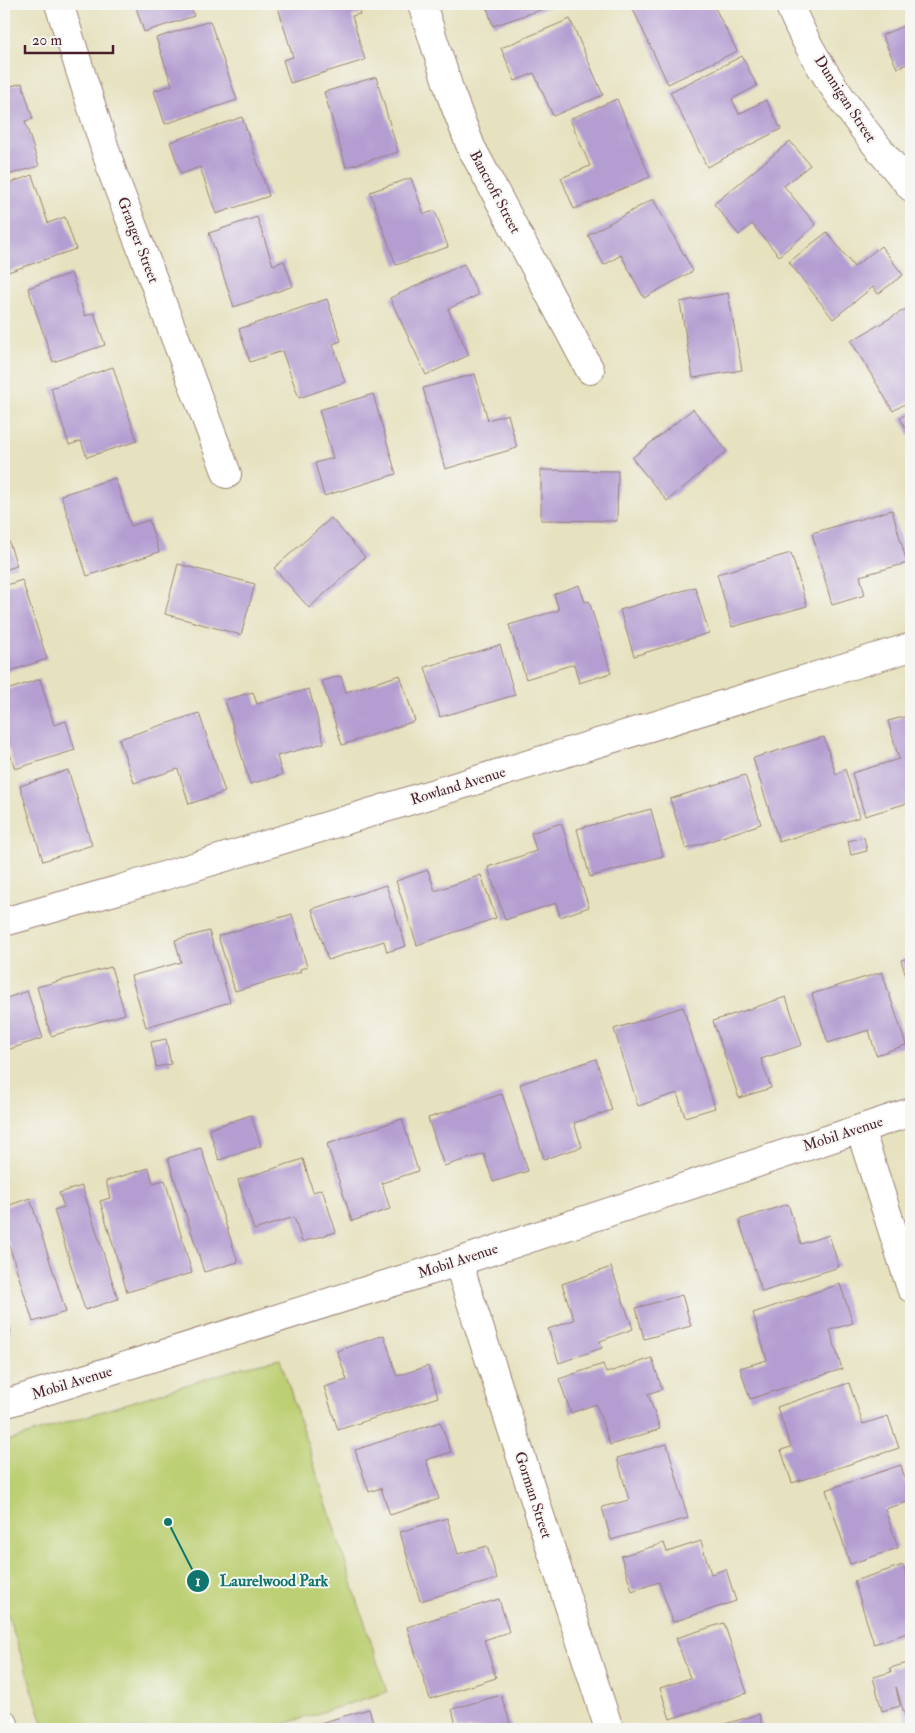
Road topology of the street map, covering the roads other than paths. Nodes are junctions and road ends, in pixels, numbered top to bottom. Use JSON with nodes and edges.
{"nodes":[{"id":1,"x":59,"y":4,"type":"edge"},
{"id":2,"x":422,"y":4,"type":"edge"},
{"id":3,"x":788,"y":4,"type":"edge"},
{"id":4,"x":911,"y":187,"type":"edge"},
{"id":5,"x":590,"y":370,"type":"dead end"},
{"id":6,"x":227,"y":474,"type":"dead end"},
{"id":7,"x":911,"y":647,"type":"edge"},
{"id":8,"x":4,"y":922,"type":"edge"},
{"id":9,"x":911,"y":1112,"type":"edge"},
{"id":10,"x":860,"y":1129,"type":"junction"},
{"id":11,"x":458,"y":1262,"type":"junction"},
{"id":12,"x":911,"y":1288,"type":"edge"},
{"id":13,"x":4,"y":1404,"type":"edge"},
{"id":14,"x":4,"y":1724,"type":"edge"},
{"id":15,"x":5,"y":1729,"type":"edge"},
{"id":16,"x":609,"y":1729,"type":"edge"}],
"edges":[{"from":1,"to":6,"type":"street","name":"Granger Street"},
{"from":2,"to":5,"type":"street","name":"Bancroft Street"},
{"from":3,"to":4,"type":"street","name":"Dunnigan Street"},
{"from":7,"to":8,"type":"street","name":"Rowland Avenue"},
{"from":9,"to":10,"type":"street","name":"Mobil Avenue"},
{"from":10,"to":11,"type":"street","name":"Mobil Avenue"},
{"from":10,"to":12,"type":"street"},
{"from":11,"to":13,"type":"street","name":"Mobil Avenue"},
{"from":11,"to":16,"type":"street","name":"Gorman Street"},
{"from":14,"to":15,"type":"street"}]}
